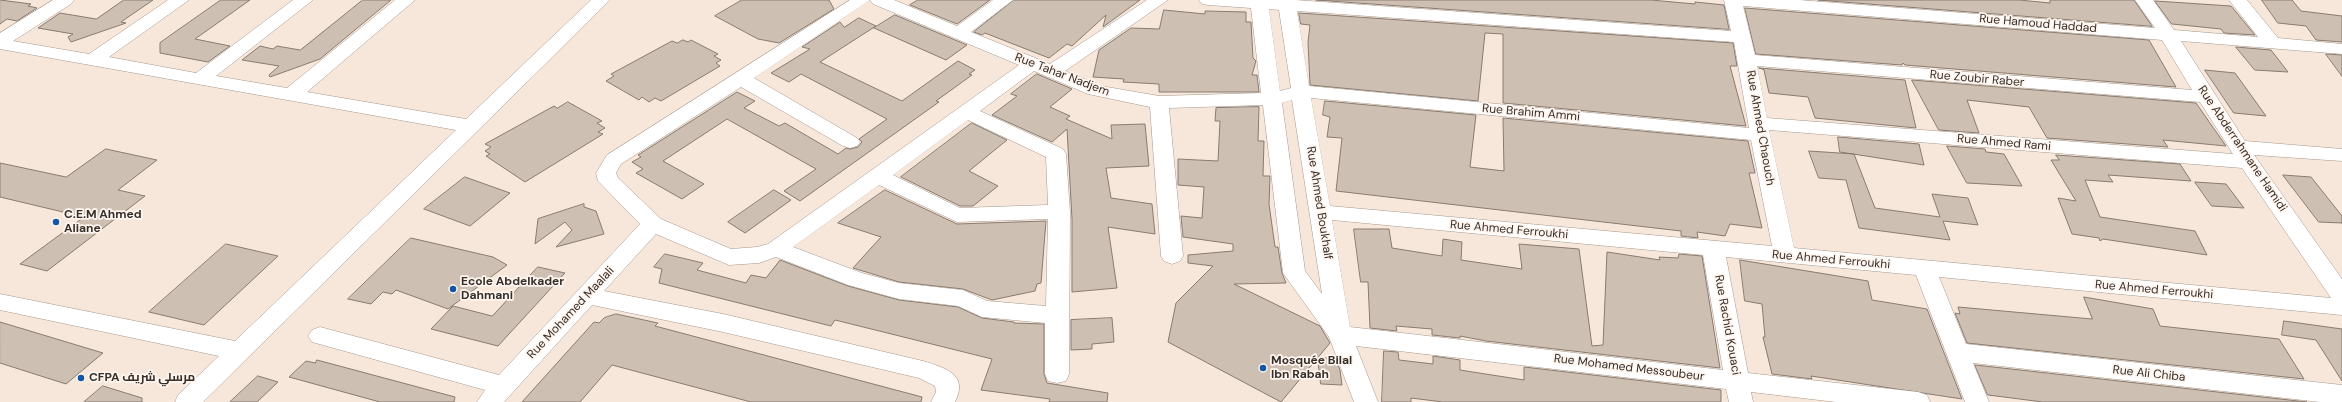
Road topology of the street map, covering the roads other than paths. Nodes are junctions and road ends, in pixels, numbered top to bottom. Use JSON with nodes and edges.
{"nodes":[{"id":1,"x":65,"y":0,"type":"edge"},
{"id":2,"x":180,"y":0,"type":"edge"},
{"id":3,"x":304,"y":0,"type":"edge"},
{"id":4,"x":406,"y":0,"type":"edge"},
{"id":5,"x":601,"y":0,"type":"edge"},
{"id":6,"x":862,"y":0,"type":"edge"},
{"id":7,"x":879,"y":0,"type":"edge"},
{"id":8,"x":1004,"y":0,"type":"edge"},
{"id":9,"x":1159,"y":0,"type":"edge"},
{"id":10,"x":1208,"y":0,"type":"edge"},
{"id":11,"x":1743,"y":0,"type":"edge"},
{"id":12,"x":2144,"y":0,"type":"edge"},
{"id":13,"x":2238,"y":0,"type":"edge"},
{"id":14,"x":1259,"y":2,"type":"edge"},
{"id":15,"x":1287,"y":2,"type":"edge"},
{"id":16,"x":957,"y":34,"type":"junction"},
{"id":17,"x":2169,"y":35,"type":"junction"},
{"id":18,"x":1741,"y":37,"type":"junction"},
{"id":19,"x":0,"y":43,"type":"edge"},
{"id":20,"x":2273,"y":44,"type":"junction"},
{"id":21,"x":2342,"y":49,"type":"edge"},
{"id":22,"x":94,"y":60,"type":"junction"},
{"id":23,"x":1747,"y":60,"type":"junction"},
{"id":24,"x":1041,"y":68,"type":"junction"},
{"id":25,"x":201,"y":78,"type":"junction"},
{"id":26,"x":740,"y":78,"type":"junction"},
{"id":27,"x":1302,"y":91,"type":"junction"},
{"id":28,"x":292,"y":94,"type":"junction"},
{"id":29,"x":2206,"y":97,"type":"junction"},
{"id":30,"x":1273,"y":99,"type":"junction"},
{"id":31,"x":1159,"y":102,"type":"junction"},
{"id":32,"x":967,"y":112,"type":"junction"},
{"id":33,"x":470,"y":126,"type":"junction"},
{"id":34,"x":1759,"y":129,"type":"junction"},
{"id":35,"x":850,"y":142,"type":"dead end"},
{"id":36,"x":2244,"y":154,"type":"junction"},
{"id":37,"x":2342,"y":155,"type":"edge"},
{"id":38,"x":877,"y":175,"type":"junction"},
{"id":39,"x":1059,"y":212,"type":"junction"},
{"id":40,"x":1320,"y":212,"type":"junction"},
{"id":41,"x":653,"y":224,"type":"junction"},
{"id":42,"x":776,"y":249,"type":"junction"},
{"id":43,"x":1713,"y":249,"type":"junction"},
{"id":44,"x":1172,"y":256,"type":"dead end"},
{"id":45,"x":1785,"y":256,"type":"junction"},
{"id":46,"x":1924,"y":268,"type":"junction"},
{"id":47,"x":586,"y":296,"type":"junction"},
{"id":48,"x":2342,"y":296,"type":"edge"},
{"id":49,"x":0,"y":302,"type":"edge"},
{"id":50,"x":2342,"y":307,"type":"edge"},
{"id":51,"x":1057,"y":316,"type":"junction"},
{"id":52,"x":1340,"y":335,"type":"junction"},
{"id":53,"x":320,"y":336,"type":"dead end"},
{"id":54,"x":239,"y":351,"type":"junction"},
{"id":55,"x":1956,"y":352,"type":"junction"},
{"id":56,"x":1057,"y":374,"type":"dead end"},
{"id":57,"x":1739,"y":391,"type":"edge"},
{"id":58,"x":496,"y":394,"type":"edge"},
{"id":59,"x":2342,"y":395,"type":"edge"},
{"id":60,"x":187,"y":402,"type":"edge"},
{"id":61,"x":943,"y":402,"type":"edge"},
{"id":62,"x":1366,"y":402,"type":"edge"},
{"id":63,"x":1918,"y":402,"type":"edge"},
{"id":64,"x":1977,"y":402,"type":"edge"}],
"edges":[{"from":1,"to":19,"type":"street"},
{"from":2,"to":22,"type":"street"},
{"from":3,"to":25,"type":"street"},
{"from":4,"to":28,"type":"street"},
{"from":5,"to":33,"type":"street"},
{"from":6,"to":26,"type":"street"},
{"from":7,"to":16,"type":"street","name":"Rue Tahar Nadjem"},
{"from":8,"to":16,"type":"street"},
{"from":9,"to":24,"type":"street"},
{"from":10,"to":14,"type":"street"},
{"from":11,"to":17,"type":"street","name":"Rue Hamoud Haddad"},
{"from":11,"to":18,"type":"street","name":"Rue Ahmed Chaouch"},
{"from":12,"to":17,"type":"street","name":"Rue Abderrahmane Hamidi"},
{"from":13,"to":20,"type":"street"},
{"from":14,"to":15,"type":"street"},
{"from":14,"to":30,"type":"street"},
{"from":15,"to":18,"type":"street"},
{"from":15,"to":27,"type":"street","name":"Rue Ahmed Boukhalf"},
{"from":16,"to":24,"type":"street","name":"Rue Tahar Nadjem"},
{"from":17,"to":20,"type":"street","name":"Rue Hamoud Haddad"},
{"from":17,"to":29,"type":"street","name":"Rue Abderrahmane Hamidi"},
{"from":18,"to":23,"type":"street","name":"Rue Ahmed Chaouch"},
{"from":19,"to":22,"type":"street"},
{"from":20,"to":21,"type":"street","name":"Rue Hamoud Haddad"},
{"from":22,"to":25,"type":"street"},
{"from":23,"to":29,"type":"street","name":"Rue Zoubir Raber"},
{"from":23,"to":34,"type":"street","name":"Rue Ahmed Chaouch"},
{"from":24,"to":31,"type":"street","name":"Rue Tahar Nadjem"},
{"from":24,"to":32,"type":"street"},
{"from":25,"to":28,"type":"street"},
{"from":26,"to":35,"type":"street"},
{"from":26,"to":41,"type":"street"},
{"from":27,"to":30,"type":"street","name":"Rue Tahar Nadjem"},
{"from":27,"to":34,"type":"street","name":"Rue Brahim Ammi"},
{"from":27,"to":40,"type":"street","name":"Rue Ahmed Boukhalf"},
{"from":28,"to":33,"type":"street"},
{"from":29,"to":36,"type":"street","name":"Rue Abderrahmane Hamidi"},
{"from":30,"to":31,"type":"street","name":"Rue Tahar Nadjem"},
{"from":30,"to":52,"type":"street"},
{"from":31,"to":44,"type":"street"},
{"from":32,"to":38,"type":"street"},
{"from":32,"to":39,"type":"street"},
{"from":33,"to":54,"type":"street"},
{"from":34,"to":36,"type":"street","name":"Rue Ahmed Rami"},
{"from":34,"to":45,"type":"street","name":"Rue Ahmed Chaouch"},
{"from":36,"to":37,"type":"street","name":"Rue Ahmed Rami"},
{"from":36,"to":48,"type":"street","name":"Rue Abderrahmane Hamidi"},
{"from":38,"to":39,"type":"street"},
{"from":38,"to":42,"type":"street"},
{"from":39,"to":51,"type":"street"},
{"from":40,"to":43,"type":"street","name":"Rue Ahmed Ferroukhi"},
{"from":40,"to":52,"type":"street","name":"Rue Ahmed Boukhalf"},
{"from":41,"to":42,"type":"street"},
{"from":41,"to":47,"type":"street","name":"Rue Mohamed Maalali"},
{"from":42,"to":51,"type":"street"},
{"from":43,"to":45,"type":"street","name":"Rue Ahmed Ferroukhi"},
{"from":43,"to":57,"type":"street","name":"Rue Rachid Kouaci"},
{"from":45,"to":46,"type":"street","name":"Rue Ahmed Ferroukhi"},
{"from":46,"to":50,"type":"street","name":"Rue Ahmed Ferroukhi"},
{"from":46,"to":55,"type":"street"},
{"from":47,"to":58,"type":"street","name":"Rue Mohamed Maalali"},
{"from":47,"to":61,"type":"street"},
{"from":49,"to":54,"type":"street"},
{"from":51,"to":56,"type":"street"},
{"from":52,"to":57,"type":"street","name":"Rue Mohamed Messoubeur"},
{"from":52,"to":62,"type":"street","name":"Rue Ahmed Boukhalf"},
{"from":53,"to":58,"type":"street"},
{"from":54,"to":60,"type":"street"},
{"from":55,"to":59,"type":"street","name":"Rue Ali Chiba"},
{"from":55,"to":64,"type":"street"},
{"from":57,"to":63,"type":"street","name":"Rue Mohamed Messoubeur"}]}
